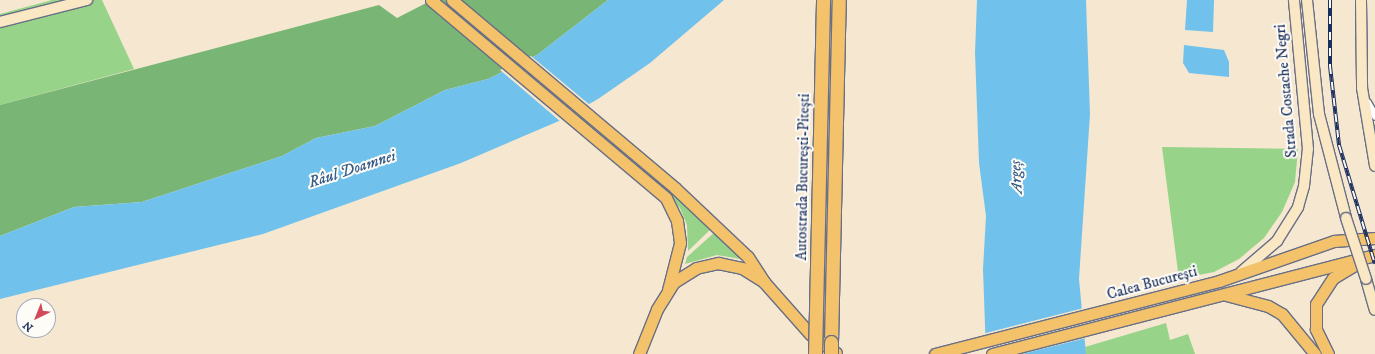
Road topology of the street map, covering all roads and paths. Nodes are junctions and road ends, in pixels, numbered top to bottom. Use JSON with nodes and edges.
{"nodes":[{"id":1,"x":87,"y":0,"type":"edge"},
{"id":2,"x":431,"y":0,"type":"edge"},
{"id":3,"x":452,"y":0,"type":"edge"},
{"id":4,"x":823,"y":0,"type":"edge"},
{"id":5,"x":839,"y":0,"type":"edge"},
{"id":6,"x":1294,"y":0,"type":"edge"},
{"id":7,"x":1307,"y":0,"type":"edge"},
{"id":8,"x":1361,"y":0,"type":"edge"},
{"id":9,"x":0,"y":22,"type":"edge"},
{"id":10,"x":1362,"y":88,"type":"junction"},
{"id":11,"x":1375,"y":116,"type":"edge"},
{"id":12,"x":1375,"y":166,"type":"edge"},
{"id":13,"x":1375,"y":238,"type":"edge"},
{"id":14,"x":1373,"y":255,"type":"edge"},
{"id":15,"x":1238,"y":274,"type":"junction"},
{"id":16,"x":764,"y":282,"type":"junction"},
{"id":17,"x":668,"y":290,"type":"junction"},
{"id":18,"x":1224,"y":294,"type":"junction"},
{"id":19,"x":1375,"y":310,"type":"edge"},
{"id":20,"x":639,"y":354,"type":"edge"},
{"id":21,"x":815,"y":354,"type":"edge"},
{"id":22,"x":831,"y":354,"type":"edge"},
{"id":23,"x":837,"y":354,"type":"edge"},
{"id":24,"x":935,"y":354,"type":"edge"},
{"id":25,"x":992,"y":354,"type":"edge"},
{"id":26,"x":1315,"y":354,"type":"edge"},
{"id":27,"x":1328,"y":354,"type":"edge"}],
"edges":[{"from":1,"to":9,"type":"main road"},
{"from":2,"to":17,"type":"main road"},
{"from":3,"to":16,"type":"main road"},
{"from":4,"to":21,"type":"highway","name":"Autostrada București-Pitești","bridge":true},
{"from":5,"to":22,"type":"highway","name":"Autostrada București-Pitești","bridge":true},
{"from":6,"to":15,"type":"main road","name":"Strada Costache Negri"},
{"from":7,"to":19,"type":"main road","name":"Strada Costache Negri","bridge":true},
{"from":8,"to":10,"type":"main road"},
{"from":10,"to":11,"type":"street"},
{"from":10,"to":12,"type":"main road"},
{"from":13,"to":15,"type":"main road","name":"Calea București"},
{"from":14,"to":18,"type":"main road","name":"Calea București"},
{"from":14,"to":27,"type":"main road"},
{"from":15,"to":24,"type":"main road","name":"Calea București"},
{"from":16,"to":17,"type":"main road"},
{"from":16,"to":23,"type":"main road"},
{"from":17,"to":20,"type":"main road"},
{"from":18,"to":25,"type":"main road","name":"Calea București"},
{"from":18,"to":26,"type":"main road"}]}
